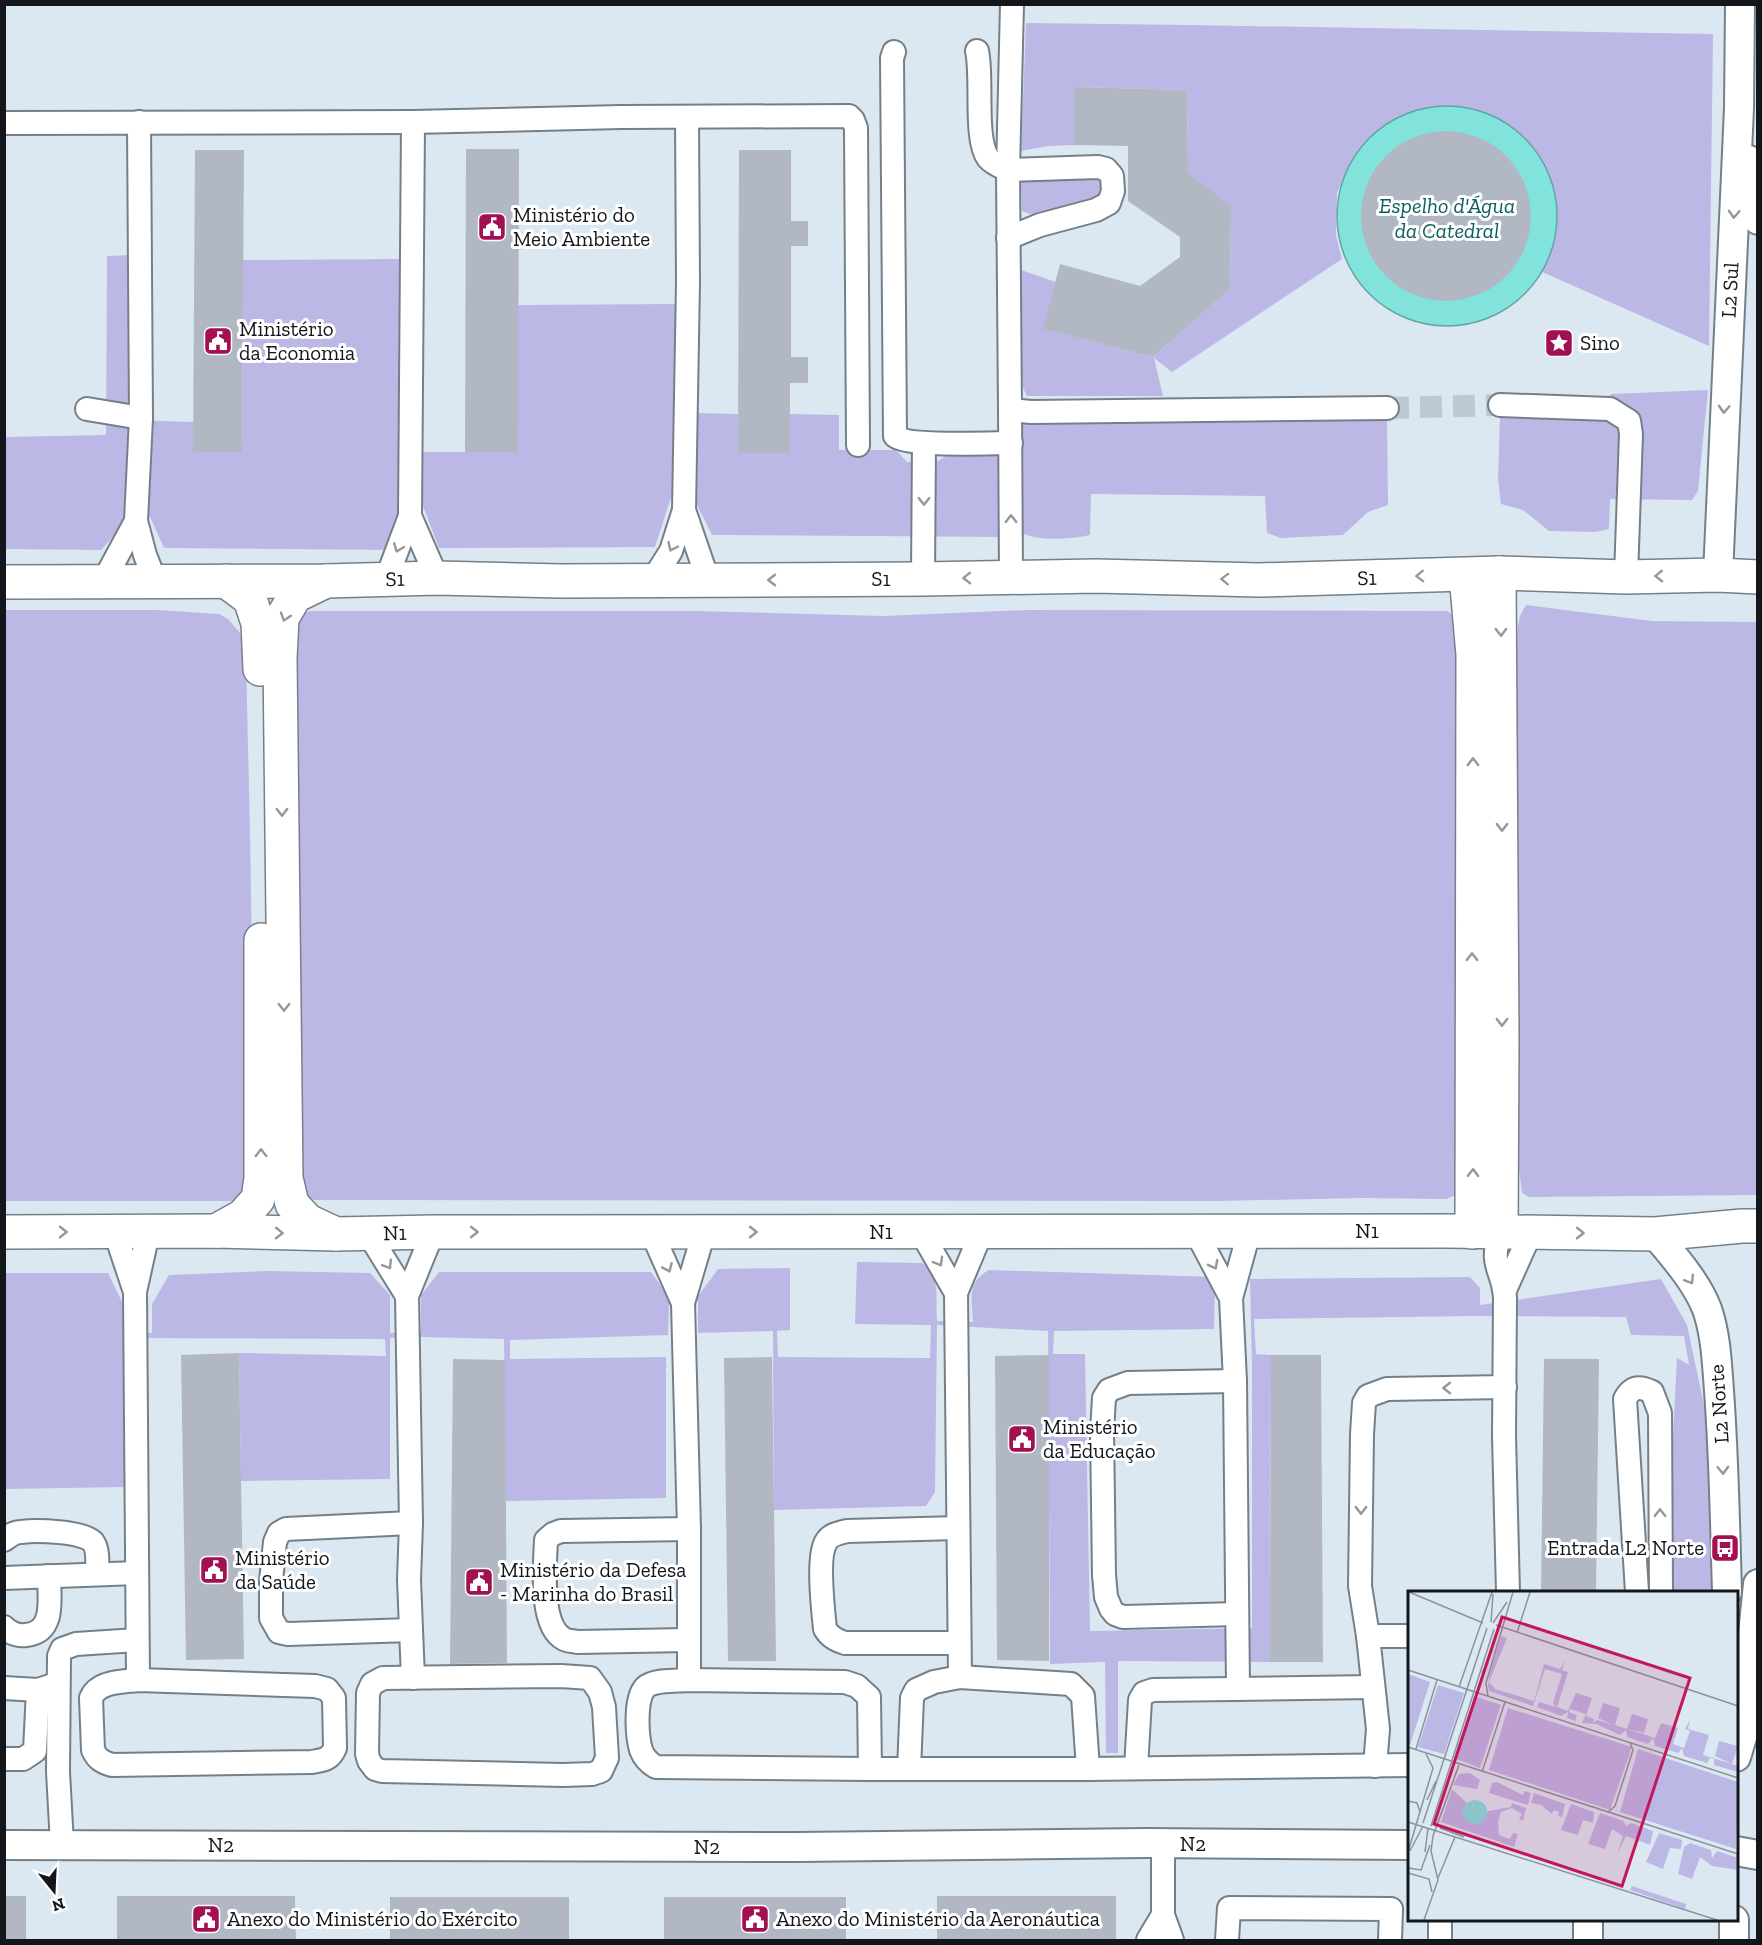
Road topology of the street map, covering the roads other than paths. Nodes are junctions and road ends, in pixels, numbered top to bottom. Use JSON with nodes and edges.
{"nodes":[{"id":1,"x":1012,"y":4,"type":"edge"},
{"id":2,"x":1740,"y":4,"type":"edge"},
{"id":3,"x":977,"y":51,"type":"dead end"},
{"id":4,"x":894,"y":52,"type":"dead end"},
{"id":5,"x":1739,"y":108,"type":"junction"},
{"id":6,"x":687,"y":117,"type":"junction"},
{"id":7,"x":139,"y":122,"type":"junction"},
{"id":8,"x":413,"y":122,"type":"junction"},
{"id":9,"x":4,"y":123,"type":"edge"},
{"id":10,"x":1008,"y":170,"type":"junction"},
{"id":11,"x":1758,"y":220,"type":"edge"},
{"id":12,"x":1008,"y":238,"type":"junction"},
{"id":13,"x":1500,"y":405,"type":"tunnel mouth"},
{"id":14,"x":1387,"y":408,"type":"tunnel mouth"},
{"id":15,"x":87,"y":409,"type":"dead end"},
{"id":16,"x":1010,"y":410,"type":"junction"},
{"id":17,"x":141,"y":418,"type":"junction"},
{"id":18,"x":924,"y":443,"type":"junction"},
{"id":19,"x":1011,"y":443,"type":"junction"},
{"id":20,"x":858,"y":445,"type":"dead end"},
{"id":21,"x":684,"y":510,"type":"junction"},
{"id":22,"x":410,"y":516,"type":"junction"},
{"id":23,"x":136,"y":521,"type":"junction"},
{"id":24,"x":1499,"y":573,"type":"junction"},
{"id":25,"x":1466,"y":574,"type":"junction"},
{"id":26,"x":1718,"y":575,"type":"junction"},
{"id":27,"x":1011,"y":577,"type":"junction"},
{"id":28,"x":1626,"y":577,"type":"junction"},
{"id":29,"x":1757,"y":577,"type":"edge"},
{"id":30,"x":437,"y":578,"type":"junction"},
{"id":31,"x":923,"y":579,"type":"junction"},
{"id":32,"x":386,"y":580,"type":"junction"},
{"id":33,"x":708,"y":580,"type":"junction"},
{"id":34,"x":155,"y":581,"type":"junction"},
{"id":35,"x":226,"y":581,"type":"junction"},
{"id":36,"x":326,"y":581,"type":"junction"},
{"id":37,"x":652,"y":581,"type":"junction"},
{"id":38,"x":4,"y":582,"type":"edge"},
{"id":39,"x":103,"y":582,"type":"junction"},
{"id":40,"x":1750,"y":1226,"type":"edge"},
{"id":41,"x":216,"y":1231,"type":"junction"},
{"id":42,"x":4,"y":1232,"type":"edge"},
{"id":43,"x":115,"y":1232,"type":"junction"},
{"id":44,"x":432,"y":1232,"type":"junction"},
{"id":45,"x":705,"y":1232,"type":"junction"},
{"id":46,"x":921,"y":1232,"type":"junction"},
{"id":47,"x":982,"y":1232,"type":"junction"},
{"id":48,"x":1196,"y":1232,"type":"junction"},
{"id":49,"x":1249,"y":1232,"type":"junction"},
{"id":50,"x":1501,"y":1232,"type":"junction"},
{"id":51,"x":148,"y":1233,"type":"junction"},
{"id":52,"x":368,"y":1233,"type":"junction"},
{"id":53,"x":652,"y":1233,"type":"junction"},
{"id":54,"x":336,"y":1234,"type":"junction"},
{"id":55,"x":1655,"y":1234,"type":"junction"},
{"id":56,"x":1504,"y":1290,"type":"junction"},
{"id":57,"x":135,"y":1292,"type":"junction"},
{"id":58,"x":957,"y":1293,"type":"junction"},
{"id":59,"x":407,"y":1296,"type":"junction"},
{"id":60,"x":1231,"y":1298,"type":"junction"},
{"id":61,"x":683,"y":1303,"type":"junction"},
{"id":62,"x":1235,"y":1381,"type":"junction"},
{"id":63,"x":1505,"y":1386,"type":"junction"},
{"id":64,"x":411,"y":1523,"type":"junction"},
{"id":65,"x":958,"y":1528,"type":"junction"},
{"id":66,"x":689,"y":1529,"type":"junction"},
{"id":67,"x":4,"y":1540,"type":"edge"},
{"id":68,"x":137,"y":1573,"type":"junction"},
{"id":69,"x":97,"y":1574,"type":"junction"},
{"id":70,"x":49,"y":1576,"type":"junction"},
{"id":71,"x":4,"y":1578,"type":"edge"},
{"id":72,"x":1758,"y":1584,"type":"edge"},
{"id":73,"x":1508,"y":1591,"type":"edge"},
{"id":74,"x":1637,"y":1591,"type":"edge"},
{"id":75,"x":1661,"y":1591,"type":"edge"},
{"id":76,"x":1726,"y":1591,"type":"edge"},
{"id":77,"x":1237,"y":1614,"type":"junction"},
{"id":78,"x":4,"y":1627,"type":"edge"},
{"id":79,"x":411,"y":1630,"type":"junction"},
{"id":80,"x":1368,"y":1636,"type":"junction"},
{"id":81,"x":1408,"y":1636,"type":"edge"},
{"id":82,"x":136,"y":1640,"type":"junction"},
{"id":83,"x":688,"y":1640,"type":"junction"},
{"id":84,"x":959,"y":1643,"type":"junction"},
{"id":85,"x":960,"y":1677,"type":"junction"},
{"id":86,"x":413,"y":1678,"type":"junction"},
{"id":87,"x":138,"y":1680,"type":"junction"},
{"id":88,"x":689,"y":1680,"type":"junction"},
{"id":89,"x":48,"y":1687,"type":"junction"},
{"id":90,"x":1373,"y":1687,"type":"junction"},
{"id":91,"x":4,"y":1688,"type":"edge"},
{"id":92,"x":1238,"y":1689,"type":"junction"},
{"id":93,"x":1738,"y":1753,"type":"edge"},
{"id":94,"x":4,"y":1759,"type":"edge"},
{"id":95,"x":1375,"y":1766,"type":"junction"},
{"id":96,"x":1404,"y":1766,"type":"edge"},
{"id":97,"x":870,"y":1768,"type":"junction"},
{"id":98,"x":1136,"y":1768,"type":"junction"},
{"id":99,"x":909,"y":1769,"type":"junction"},
{"id":100,"x":1088,"y":1769,"type":"junction"},
{"id":101,"x":62,"y":1844,"type":"junction"},
{"id":102,"x":1163,"y":1844,"type":"junction"},
{"id":103,"x":4,"y":1845,"type":"edge"},
{"id":104,"x":1408,"y":1845,"type":"edge"},
{"id":105,"x":1163,"y":1915,"type":"junction"},
{"id":106,"x":1440,"y":1921,"type":"edge"},
{"id":107,"x":1588,"y":1921,"type":"edge"},
{"id":108,"x":1734,"y":1921,"type":"edge"},
{"id":109,"x":1148,"y":1941,"type":"edge"},
{"id":110,"x":1172,"y":1941,"type":"edge"},
{"id":111,"x":1227,"y":1941,"type":"edge"},
{"id":112,"x":1390,"y":1941,"type":"edge"},
{"id":113,"x":1440,"y":1941,"type":"edge"},
{"id":114,"x":1588,"y":1941,"type":"edge"},
{"id":115,"x":1734,"y":1941,"type":"edge"}],
"edges":[{"from":1,"to":10,"type":"street"},
{"from":2,"to":5,"type":"main road","name":"L2 Sul"},
{"from":3,"to":10,"type":"street"},
{"from":4,"to":18,"type":"street"},
{"from":5,"to":11,"type":"main road"},
{"from":5,"to":26,"type":"main road","name":"L2 Sul","one_way":true},
{"from":6,"to":8,"type":"street"},
{"from":6,"to":20,"type":"street"},
{"from":6,"to":21,"type":"street"},
{"from":7,"to":8,"type":"street"},
{"from":7,"to":9,"type":"street"},
{"from":7,"to":17,"type":"street"},
{"from":8,"to":22,"type":"street"},
{"from":10,"to":12,"type":"street"},
{"from":10,"to":12,"type":"street"},
{"from":12,"to":16,"type":"street"},
{"from":13,"to":28,"type":"street"},
{"from":14,"to":16,"type":"street"},
{"from":15,"to":17,"type":"street"},
{"from":16,"to":19,"type":"street"},
{"from":17,"to":23,"type":"street"},
{"from":18,"to":19,"type":"street"},
{"from":18,"to":31,"type":"street","one_way":true},
{"from":27,"to":19,"type":"street","one_way":true},
{"from":21,"to":33,"type":"street"},
{"from":21,"to":37,"type":"street","one_way":true},
{"from":22,"to":30,"type":"street"},
{"from":22,"to":32,"type":"street","one_way":true},
{"from":23,"to":34,"type":"street"},
{"from":23,"to":39,"type":"street"},
{"from":24,"to":25,"type":"highway","name":"S1"},
{"from":24,"to":28,"type":"highway","name":"S1"},
{"from":24,"to":50,"type":"highway","one_way":true},
{"from":25,"to":27,"type":"highway","name":"S1","one_way":true},
{"from":50,"to":25,"type":"highway","one_way":true},
{"from":26,"to":28,"type":"highway","name":"S1","one_way":true},
{"from":26,"to":29,"type":"highway","name":"S1"},
{"from":27,"to":31,"type":"highway","name":"S1","one_way":true},
{"from":30,"to":32,"type":"highway","name":"S1"},
{"from":30,"to":37,"type":"highway","name":"S1"},
{"from":31,"to":33,"type":"highway","name":"S1","one_way":true},
{"from":32,"to":36,"type":"highway","name":"S1"},
{"from":33,"to":37,"type":"highway","name":"S1"},
{"from":34,"to":35,"type":"highway","name":"S1"},
{"from":34,"to":39,"type":"highway","name":"S1"},
{"from":35,"to":36,"type":"highway","name":"S1"},
{"from":41,"to":35,"type":"highway","one_way":true},
{"from":36,"to":54,"type":"highway","one_way":true},
{"from":38,"to":39,"type":"highway","name":"S1"},
{"from":40,"to":55,"type":"highway","name":"N1"},
{"from":41,"to":51,"type":"highway","name":"N1"},
{"from":41,"to":54,"type":"highway","name":"N1","one_way":true},
{"from":42,"to":43,"type":"highway","name":"N1","one_way":true},
{"from":43,"to":51,"type":"highway","name":"N1"},
{"from":43,"to":57,"type":"street"},
{"from":44,"to":52,"type":"highway","name":"N1"},
{"from":44,"to":53,"type":"highway","name":"N1","one_way":true},
{"from":44,"to":59,"type":"street"},
{"from":45,"to":46,"type":"highway","name":"N1","one_way":true},
{"from":45,"to":53,"type":"highway","name":"N1"},
{"from":45,"to":61,"type":"street"},
{"from":46,"to":47,"type":"highway","name":"N1"},
{"from":46,"to":58,"type":"street","one_way":true},
{"from":47,"to":48,"type":"highway","name":"N1"},
{"from":47,"to":58,"type":"street"},
{"from":48,"to":49,"type":"highway","name":"N1"},
{"from":48,"to":60,"type":"street","one_way":true},
{"from":49,"to":50,"type":"highway","name":"N1"},
{"from":49,"to":60,"type":"street"},
{"from":50,"to":55,"type":"highway","name":"N1","one_way":true},
{"from":50,"to":56,"type":"street"},
{"from":50,"to":56,"type":"street"},
{"from":51,"to":57,"type":"street"},
{"from":52,"to":54,"type":"highway","name":"N1"},
{"from":52,"to":59,"type":"street","one_way":true},
{"from":53,"to":61,"type":"street","one_way":true},
{"from":55,"to":76,"type":"main road","name":"L2 Norte","one_way":true},
{"from":56,"to":63,"type":"street"},
{"from":57,"to":68,"type":"street"},
{"from":58,"to":65,"type":"street"},
{"from":59,"to":64,"type":"street"},
{"from":60,"to":62,"type":"street"},
{"from":61,"to":66,"type":"street"},
{"from":62,"to":77,"type":"street"},
{"from":62,"to":77,"type":"street"},
{"from":63,"to":73,"type":"street"},
{"from":63,"to":80,"type":"street","one_way":true},
{"from":64,"to":79,"type":"street"},
{"from":64,"to":79,"type":"street"},
{"from":65,"to":84,"type":"street"},
{"from":65,"to":84,"type":"street"},
{"from":66,"to":83,"type":"street"},
{"from":66,"to":83,"type":"street"},
{"from":67,"to":69,"type":"street"},
{"from":68,"to":69,"type":"street"},
{"from":68,"to":82,"type":"street"},
{"from":69,"to":70,"type":"street"},
{"from":70,"to":71,"type":"street"},
{"from":70,"to":78,"type":"street"},
{"from":72,"to":93,"type":"main road"},
{"from":75,"to":74,"type":"street","one_way":true},
{"from":77,"to":92,"type":"street"},
{"from":79,"to":86,"type":"street"},
{"from":80,"to":81,"type":"street"},
{"from":80,"to":90,"type":"street"},
{"from":82,"to":87,"type":"street"},
{"from":82,"to":89,"type":"street"},
{"from":83,"to":88,"type":"street"},
{"from":84,"to":85,"type":"street"},
{"from":85,"to":99,"type":"street"},
{"from":85,"to":100,"type":"street"},
{"from":86,"to":86,"type":"street"},
{"from":87,"to":87,"type":"street"},
{"from":88,"to":97,"type":"street"},
{"from":88,"to":97,"type":"street"},
{"from":89,"to":91,"type":"street"},
{"from":89,"to":94,"type":"street"},
{"from":89,"to":101,"type":"street"},
{"from":90,"to":92,"type":"street"},
{"from":90,"to":95,"type":"street"},
{"from":92,"to":98,"type":"street"},
{"from":95,"to":96,"type":"street"},
{"from":95,"to":98,"type":"street"},
{"from":97,"to":99,"type":"street"},
{"from":98,"to":100,"type":"street"},
{"from":99,"to":100,"type":"street"},
{"from":101,"to":102,"type":"main road","name":"N2"},
{"from":101,"to":103,"type":"main road","name":"N2"},
{"from":102,"to":104,"type":"main road","name":"N2"},
{"from":102,"to":105,"type":"street"},
{"from":105,"to":109,"type":"street"},
{"from":105,"to":110,"type":"street"},
{"from":106,"to":113,"type":"street"},
{"from":107,"to":114,"type":"main road"},
{"from":108,"to":115,"type":"main road"},
{"from":111,"to":112,"type":"street"}]}
